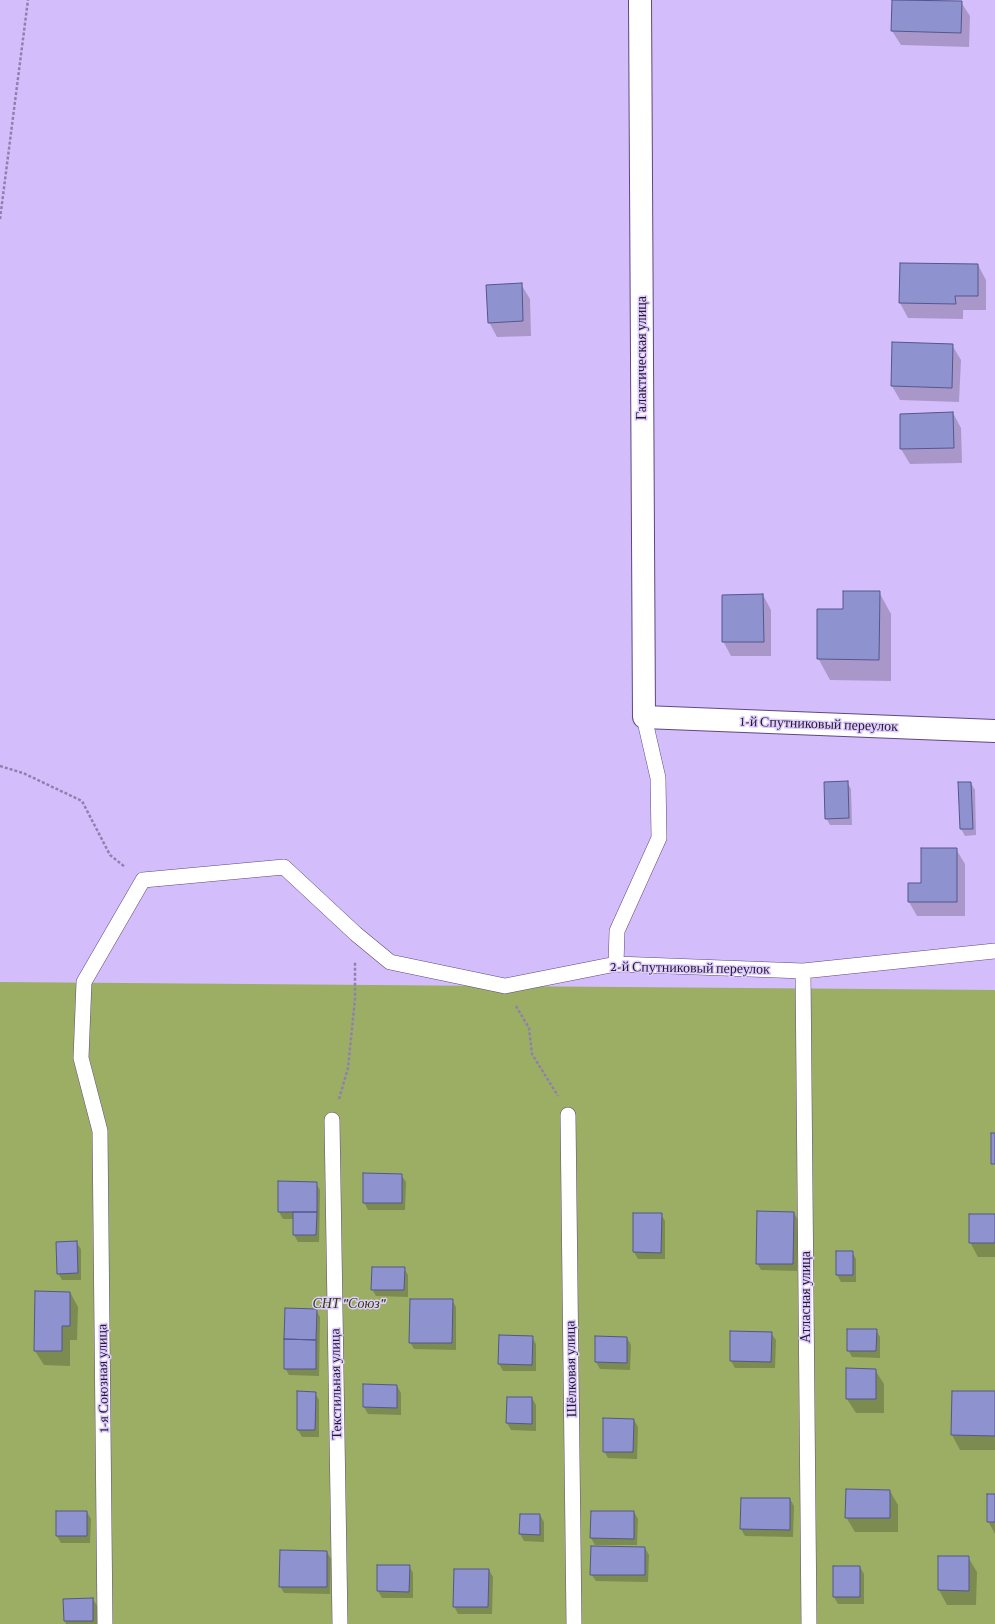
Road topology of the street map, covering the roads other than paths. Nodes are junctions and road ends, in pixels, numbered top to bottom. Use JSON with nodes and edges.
{"nodes":[{"id":1,"x":640,"y":0,"type":"edge"},
{"id":2,"x":644,"y":717,"type":"junction"},
{"id":3,"x":995,"y":731,"type":"edge"},
{"id":4,"x":995,"y":951,"type":"edge"},
{"id":5,"x":616,"y":964,"type":"junction"},
{"id":6,"x":803,"y":971,"type":"junction"},
{"id":7,"x":568,"y":1115,"type":"road end"},
{"id":8,"x":332,"y":1120,"type":"road end"},
{"id":9,"x":100,"y":1131,"type":"joint"},
{"id":10,"x":105,"y":1624,"type":"edge"},
{"id":11,"x":340,"y":1624,"type":"edge"},
{"id":12,"x":574,"y":1624,"type":"edge"},
{"id":13,"x":809,"y":1624,"type":"edge"}],
"edges":[{"from":1,"to":2,"type":"street","name":"Галактическая улица"},
{"from":2,"to":3,"type":"street","name":"1-й Спутниковый переулок"},
{"from":2,"to":5,"type":"lane"},
{"from":4,"to":6,"type":"lane","name":"2-й Спутниковый переулок"},
{"from":5,"to":6,"type":"lane","name":"2-й Спутниковый переулок"},
{"from":5,"to":9,"type":"lane","name":"2-й Спутниковый переулок"},
{"from":6,"to":13,"type":"lane","name":"Атласная улица"},
{"from":7,"to":12,"type":"lane","name":"Шёлковая улица"},
{"from":8,"to":11,"type":"lane","name":"Текстильная улица"},
{"from":9,"to":10,"type":"lane","name":"1-я Союзная улица"}]}
